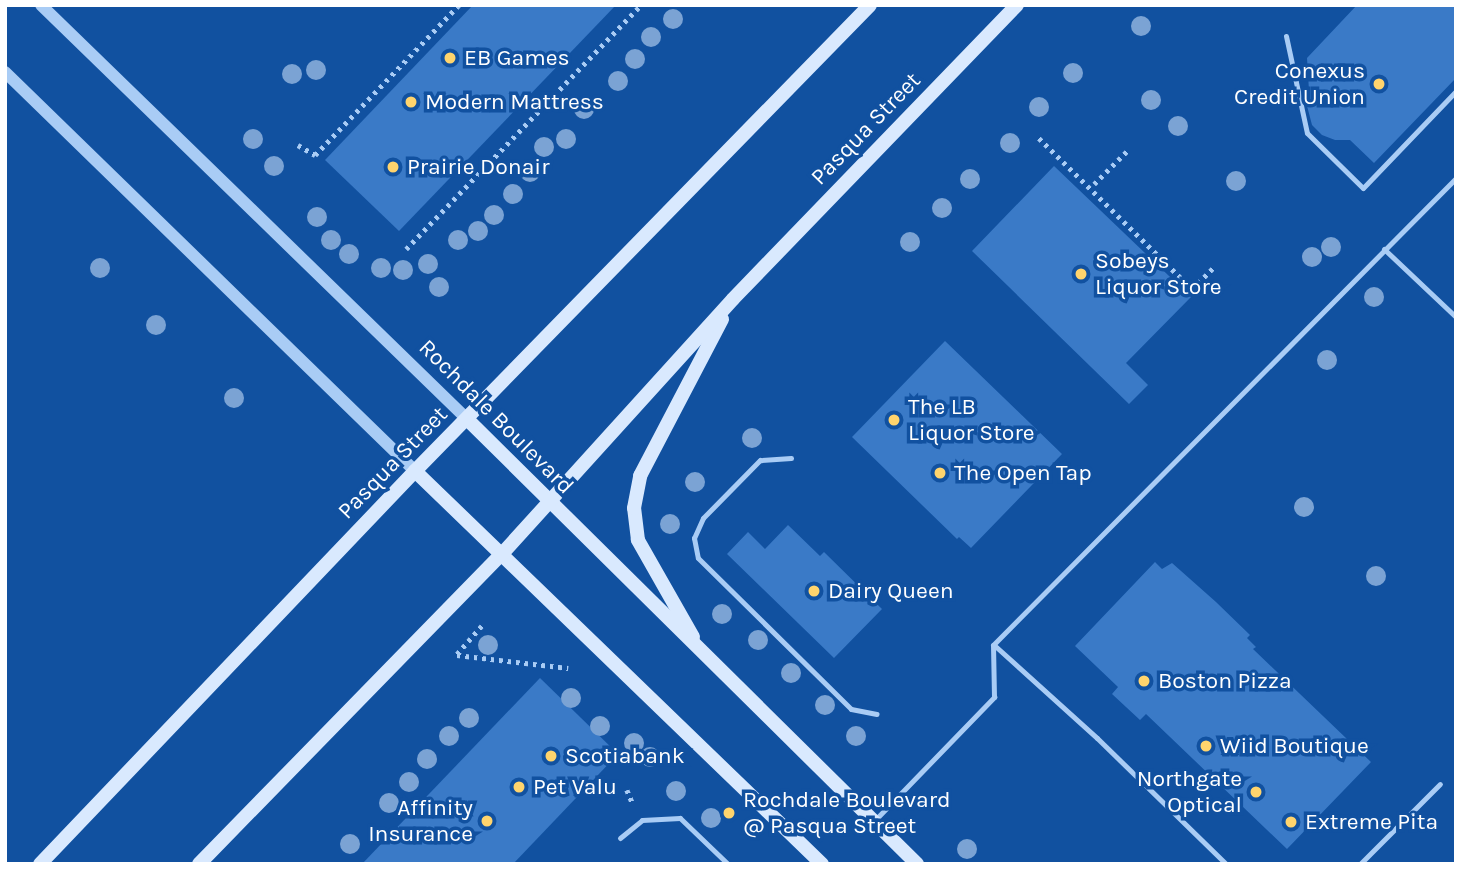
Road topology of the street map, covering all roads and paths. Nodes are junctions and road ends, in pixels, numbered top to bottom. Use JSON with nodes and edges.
{"nodes":[{"id":1,"x":41,"y":5,"type":"edge"},
{"id":2,"x":459,"y":5,"type":"edge"},
{"id":3,"x":641,"y":5,"type":"edge"},
{"id":4,"x":870,"y":5,"type":"edge"},
{"id":5,"x":1017,"y":5,"type":"edge"},
{"id":6,"x":1286,"y":36,"type":"dead end"},
{"id":7,"x":5,"y":72,"type":"edge"},
{"id":8,"x":1456,"y":91,"type":"edge"},
{"id":9,"x":1039,"y":138,"type":"dead end"},
{"id":10,"x":298,"y":145,"type":"dead end"},
{"id":11,"x":1127,"y":150,"type":"dead end"},
{"id":12,"x":1456,"y":178,"type":"edge"},
{"id":13,"x":1094,"y":184,"type":"dead end"},
{"id":14,"x":406,"y":249,"type":"dead end"},
{"id":15,"x":1384,"y":249,"type":"junction"},
{"id":16,"x":1214,"y":267,"type":"dead end"},
{"id":17,"x":733,"y":299,"type":"junction"},
{"id":18,"x":1456,"y":317,"type":"edge"},
{"id":19,"x":467,"y":419,"type":"junction"},
{"id":20,"x":791,"y":458,"type":"dead end"},
{"id":21,"x":415,"y":471,"type":"junction"},
{"id":22,"x":551,"y":502,"type":"junction"},
{"id":23,"x":501,"y":555,"type":"junction"},
{"id":24,"x":482,"y":626,"type":"dead end"},
{"id":25,"x":993,"y":645,"type":"junction"},
{"id":26,"x":705,"y":657,"type":"junction"},
{"id":27,"x":568,"y":668,"type":"dead end"},
{"id":28,"x":877,"y":713,"type":"dead end"},
{"id":29,"x":1440,"y":784,"type":"dead end"},
{"id":30,"x":874,"y":822,"type":"junction"},
{"id":31,"x":620,"y":838,"type":"dead end"},
{"id":32,"x":40,"y":864,"type":"edge"},
{"id":33,"x":199,"y":864,"type":"edge"},
{"id":34,"x":728,"y":864,"type":"edge"},
{"id":35,"x":822,"y":864,"type":"edge"},
{"id":36,"x":917,"y":864,"type":"edge"},
{"id":37,"x":1226,"y":864,"type":"edge"},
{"id":38,"x":1360,"y":864,"type":"edge"}],
"edges":[{"from":1,"to":19,"type":"street","name":"Rochdale Boulevard"},
{"from":2,"to":10,"type":"path"},
{"from":3,"to":14,"type":"path"},
{"from":4,"to":19,"type":"main road","name":"Pasqua Street"},
{"from":5,"to":17,"type":"main road","name":"Pasqua Street"},
{"from":6,"to":8,"type":"lane"},
{"from":7,"to":21,"type":"street"},
{"from":9,"to":16,"type":"path"},
{"from":11,"to":13,"type":"path"},
{"from":12,"to":15,"type":"lane"},
{"from":15,"to":18,"type":"lane"},
{"from":15,"to":25,"type":"lane"},
{"from":17,"to":22,"type":"main road","name":"Pasqua Street"},
{"from":17,"to":26,"type":"main road"},
{"from":19,"to":21,"type":"main road","name":"Pasqua Street"},
{"from":19,"to":22,"type":"main road","name":"Rochdale Boulevard"},
{"from":20,"to":28,"type":"lane"},
{"from":21,"to":23,"type":"main road"},
{"from":21,"to":32,"type":"main road","name":"Pasqua Street"},
{"from":22,"to":23,"type":"main road","name":"Pasqua Street"},
{"from":22,"to":26,"type":"main road","name":"Rochdale Boulevard"},
{"from":23,"to":33,"type":"main road","name":"Pasqua Street"},
{"from":23,"to":35,"type":"main road"},
{"from":24,"to":27,"type":"path"},
{"from":25,"to":30,"type":"lane"},
{"from":25,"to":37,"type":"lane"},
{"from":26,"to":30,"type":"main road","name":"Rochdale Boulevard"},
{"from":29,"to":38,"type":"lane"},
{"from":30,"to":36,"type":"main road","name":"Rochdale Boulevard"},
{"from":31,"to":34,"type":"lane"}]}
